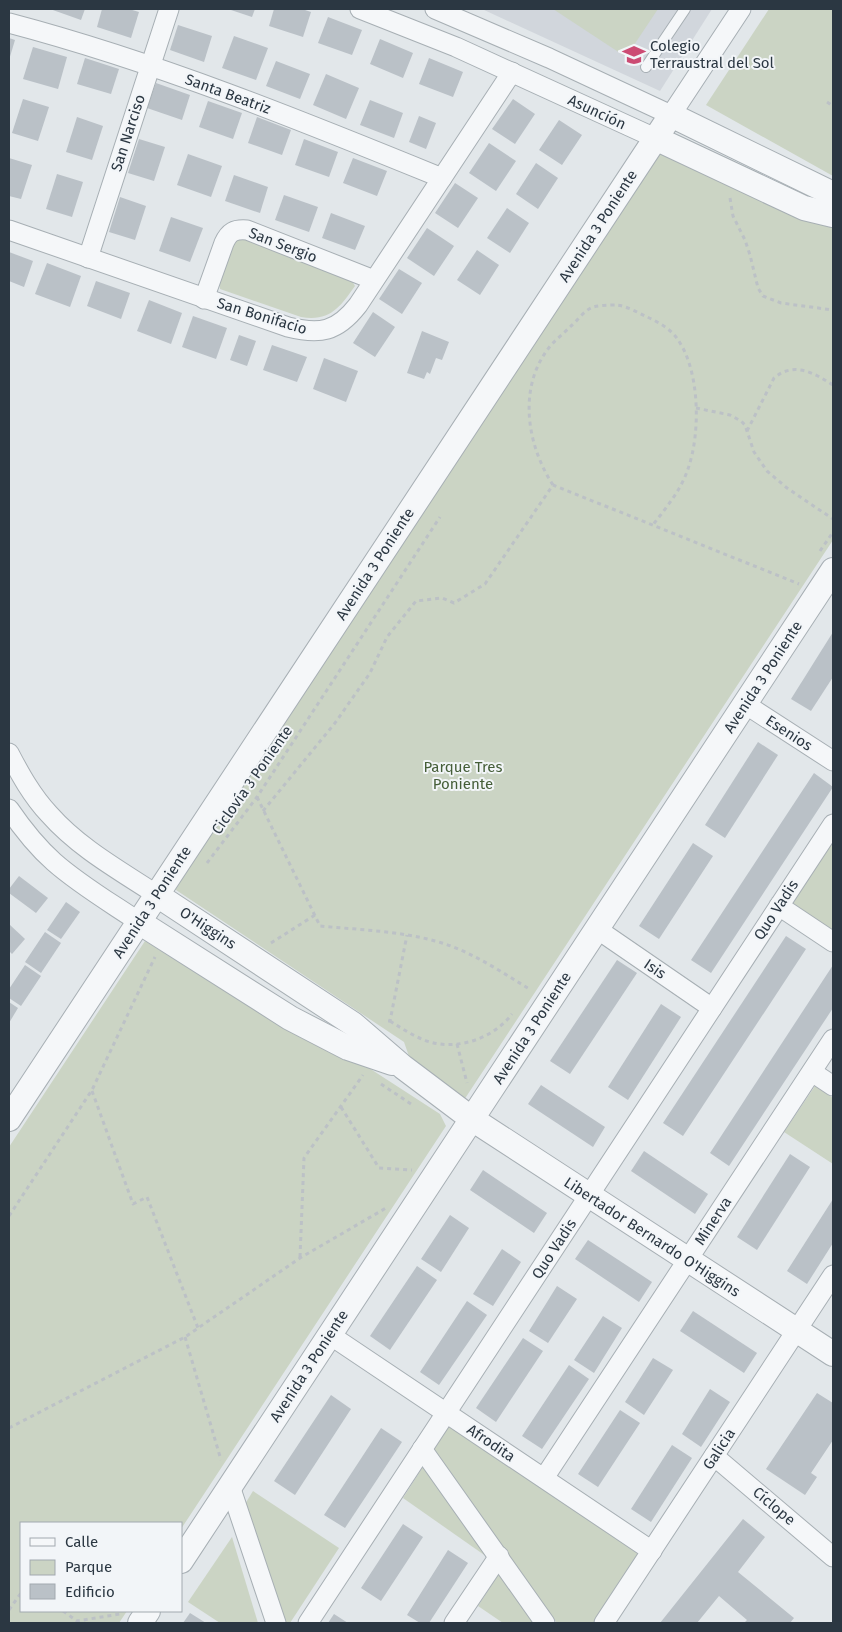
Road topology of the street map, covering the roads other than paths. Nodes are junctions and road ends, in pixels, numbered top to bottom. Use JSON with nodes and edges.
{"nodes":[{"id":1,"x":169,"y":9,"type":"edge"},
{"id":2,"x":360,"y":9,"type":"edge"},
{"id":3,"x":434,"y":9,"type":"edge"},
{"id":4,"x":685,"y":9,"type":"edge"},
{"id":5,"x":741,"y":9,"type":"edge"},
{"id":6,"x":9,"y":23,"type":"edge"},
{"id":7,"x":150,"y":66,"type":"junction"},
{"id":8,"x":646,"y":67,"type":"dead end"},
{"id":9,"x":512,"y":72,"type":"junction"},
{"id":10,"x":671,"y":115,"type":"junction"},
{"id":11,"x":655,"y":138,"type":"junction"},
{"id":12,"x":442,"y":178,"type":"junction"},
{"id":13,"x":833,"y":194,"type":"edge"},
{"id":14,"x":833,"y":215,"type":"edge"},
{"id":15,"x":9,"y":230,"type":"edge"},
{"id":16,"x":88,"y":258,"type":"junction"},
{"id":17,"x":374,"y":280,"type":"junction"},
{"id":18,"x":204,"y":299,"type":"junction"},
{"id":19,"x":826,"y":562,"type":"edge"},
{"id":20,"x":745,"y":704,"type":"junction"},
{"id":21,"x":9,"y":752,"type":"edge"},
{"id":22,"x":833,"y":761,"type":"edge"},
{"id":23,"x":9,"y":809,"type":"edge"},
{"id":24,"x":833,"y":824,"type":"edge"},
{"id":25,"x":157,"y":895,"type":"junction"},
{"id":26,"x":779,"y":906,"type":"junction"},
{"id":27,"x":148,"y":928,"type":"junction"},
{"id":28,"x":597,"y":929,"type":"junction"},
{"id":29,"x":833,"y":942,"type":"edge"},
{"id":30,"x":712,"y":1008,"type":"junction"},
{"id":31,"x":833,"y":1039,"type":"edge"},
{"id":32,"x":403,"y":1067,"type":"junction"},
{"id":33,"x":812,"y":1072,"type":"junction"},
{"id":34,"x":833,"y":1086,"type":"edge"},
{"id":35,"x":9,"y":1119,"type":"edge"},
{"id":36,"x":472,"y":1119,"type":"junction"},
{"id":37,"x":589,"y":1196,"type":"junction"},
{"id":38,"x":688,"y":1260,"type":"junction"},
{"id":39,"x":833,"y":1275,"type":"edge"},
{"id":40,"x":797,"y":1331,"type":"junction"},
{"id":41,"x":330,"y":1335,"type":"junction"},
{"id":42,"x":833,"y":1354,"type":"edge"},
{"id":43,"x":446,"y":1413,"type":"junction"},
{"id":44,"x":422,"y":1449,"type":"junction"},
{"id":45,"x":714,"y":1456,"type":"junction"},
{"id":46,"x":544,"y":1478,"type":"junction"},
{"id":47,"x":230,"y":1486,"type":"junction"},
{"id":48,"x":652,"y":1551,"type":"junction"},
{"id":49,"x":499,"y":1556,"type":"junction"},
{"id":50,"x":833,"y":1557,"type":"edge"},
{"id":51,"x":182,"y":1559,"type":"edge"},
{"id":52,"x":146,"y":1612,"type":"edge"},
{"id":53,"x":130,"y":1619,"type":"edge"},
{"id":54,"x":276,"y":1623,"type":"edge"},
{"id":55,"x":308,"y":1623,"type":"edge"},
{"id":56,"x":454,"y":1623,"type":"edge"},
{"id":57,"x":545,"y":1623,"type":"edge"},
{"id":58,"x":604,"y":1623,"type":"edge"}],
"edges":[{"from":1,"to":7,"type":"street","name":"San Narciso"},
{"from":2,"to":9,"type":"street","name":"Asunción"},
{"from":3,"to":10,"type":"street","name":"Asunción"},
{"from":4,"to":8,"type":"lane"},
{"from":5,"to":10,"type":"street","name":"Avenida 3 Poniente"},
{"from":6,"to":7,"type":"street","name":"Santa Beatriz"},
{"from":7,"to":12,"type":"street","name":"Santa Beatriz"},
{"from":7,"to":16,"type":"street","name":"San Narciso"},
{"from":9,"to":11,"type":"street","name":"Asunción"},
{"from":9,"to":12,"type":"street","name":"San Bonifacio"},
{"from":10,"to":11,"type":"street","name":"Avenida 3 Poniente"},
{"from":10,"to":13,"type":"street","name":"Asunción"},
{"from":11,"to":14,"type":"street","name":"Asunción"},
{"from":11,"to":25,"type":"street","name":"Avenida 3 Poniente"},
{"from":12,"to":17,"type":"street","name":"San Bonifacio"},
{"from":15,"to":16,"type":"street","name":"San Bonifacio"},
{"from":16,"to":18,"type":"street","name":"San Bonifacio"},
{"from":17,"to":18,"type":"street","name":"San Bonifacio"},
{"from":17,"to":18,"type":"street","name":"San Sergio"},
{"from":19,"to":20,"type":"street","name":"Avenida 3 Poniente"},
{"from":20,"to":22,"type":"street","name":"Esenios"},
{"from":20,"to":28,"type":"street","name":"Avenida 3 Poniente"},
{"from":21,"to":25,"type":"street","name":"O'Higgins"},
{"from":23,"to":27,"type":"street","name":"O'Higgins"},
{"from":24,"to":26,"type":"street","name":"Quo Vadis"},
{"from":25,"to":27,"type":"street","name":"Avenida 3 Poniente"},
{"from":25,"to":32,"type":"street","name":"O'Higgins"},
{"from":26,"to":29,"type":"street"},
{"from":26,"to":30,"type":"street","name":"Quo Vadis"},
{"from":27,"to":32,"type":"street","name":"O'Higgins"},
{"from":27,"to":35,"type":"street","name":"Avenida 3 Poniente"},
{"from":28,"to":30,"type":"street","name":"Isis"},
{"from":28,"to":36,"type":"street","name":"Avenida 3 Poniente"},
{"from":30,"to":37,"type":"street","name":"Quo Vadis"},
{"from":31,"to":33,"type":"street","name":"Minerva"},
{"from":32,"to":36,"type":"street","name":"O'Higgins"},
{"from":33,"to":34,"type":"street"},
{"from":33,"to":38,"type":"street","name":"Minerva"},
{"from":36,"to":37,"type":"street","name":"Libertador Bernardo O'Higgins"},
{"from":36,"to":41,"type":"street","name":"Avenida 3 Poniente"},
{"from":37,"to":38,"type":"street","name":"Libertador Bernardo O'Higgins"},
{"from":37,"to":43,"type":"street","name":"Quo Vadis"},
{"from":38,"to":40,"type":"street","name":"Libertador Bernardo O'Higgins"},
{"from":38,"to":46,"type":"street","name":"Minerva"},
{"from":39,"to":40,"type":"street","name":"Galicia"},
{"from":40,"to":42,"type":"street","name":"Libertador Bernardo O'Higgins"},
{"from":40,"to":45,"type":"street","name":"Galicia"},
{"from":41,"to":43,"type":"street","name":"Afrodita"},
{"from":41,"to":47,"type":"street","name":"Avenida 3 Poniente"},
{"from":43,"to":44,"type":"street","name":"Quo Vadis"},
{"from":43,"to":46,"type":"street","name":"Afrodita"},
{"from":44,"to":49,"type":"street"},
{"from":44,"to":55,"type":"street","name":"Quo Vadis"},
{"from":45,"to":48,"type":"street","name":"Galicia"},
{"from":45,"to":50,"type":"street","name":"Cíclope"},
{"from":46,"to":48,"type":"street","name":"Afrodita"},
{"from":47,"to":51,"type":"street","name":"Avenida 3 Poniente"},
{"from":47,"to":54,"type":"street"},
{"from":48,"to":58,"type":"street","name":"Galicia"},
{"from":49,"to":56,"type":"street"},
{"from":49,"to":57,"type":"street"},
{"from":52,"to":53,"type":"street"}]}
